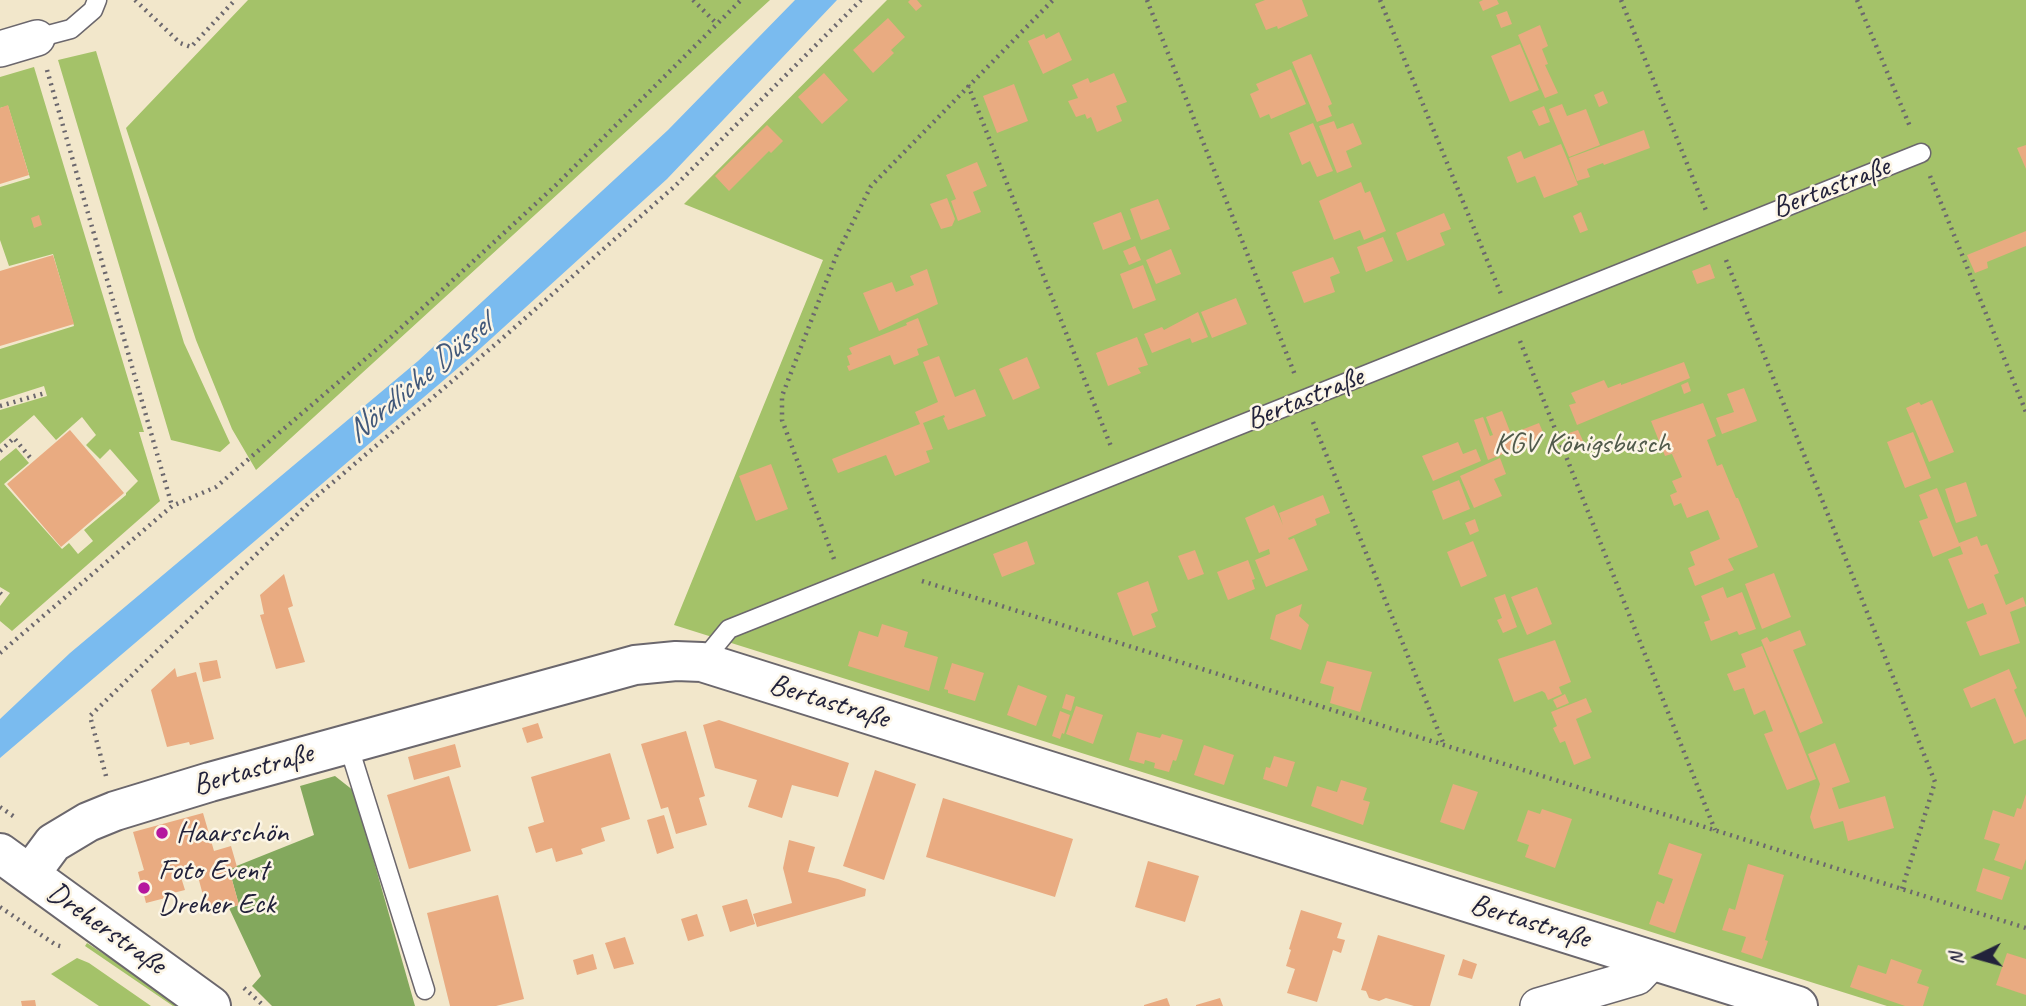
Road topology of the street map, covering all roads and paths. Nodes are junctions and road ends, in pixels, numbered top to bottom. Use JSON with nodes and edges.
{"nodes":[{"id":1,"x":97,"y":0,"type":"edge"},
{"id":2,"x":135,"y":0,"type":"edge"},
{"id":3,"x":235,"y":0,"type":"edge"},
{"id":4,"x":693,"y":0,"type":"edge"},
{"id":5,"x":741,"y":0,"type":"edge"},
{"id":6,"x":862,"y":0,"type":"edge"},
{"id":7,"x":1053,"y":0,"type":"edge"},
{"id":8,"x":1380,"y":0,"type":"edge"},
{"id":9,"x":1621,"y":0,"type":"edge"},
{"id":10,"x":1857,"y":0,"type":"edge"},
{"id":11,"x":717,"y":24,"type":"junction"},
{"id":12,"x":37,"y":38,"type":"junction"},
{"id":13,"x":0,"y":49,"type":"edge"},
{"id":14,"x":968,"y":85,"type":"junction"},
{"id":15,"x":1920,"y":153,"type":"junction"},
{"id":16,"x":1716,"y":234,"type":"junction"},
{"id":17,"x":1511,"y":317,"type":"junction"},
{"id":18,"x":45,"y":393,"type":"dead end"},
{"id":19,"x":0,"y":406,"type":"edge"},
{"id":20,"x":2026,"y":412,"type":"edge"},
{"id":21,"x":0,"y":451,"type":"edge"},
{"id":22,"x":33,"y":461,"type":"dead end"},
{"id":23,"x":1122,"y":472,"type":"junction"},
{"id":24,"x":172,"y":506,"type":"junction"},
{"id":25,"x":881,"y":568,"type":"junction"},
{"id":26,"x":843,"y":584,"type":"junction"},
{"id":27,"x":0,"y":653,"type":"edge"},
{"id":28,"x":702,"y":662,"type":"junction"},
{"id":29,"x":348,"y":744,"type":"junction"},
{"id":30,"x":0,"y":807,"type":"edge"},
{"id":31,"x":115,"y":811,"type":"junction"},
{"id":32,"x":13,"y":815,"type":"dead end"},
{"id":33,"x":1715,"y":831,"type":"junction"},
{"id":34,"x":15,"y":863,"type":"edge"},
{"id":35,"x":1902,"y":889,"type":"junction"},
{"id":36,"x":0,"y":907,"type":"edge"},
{"id":37,"x":2026,"y":928,"type":"edge"},
{"id":38,"x":66,"y":948,"type":"dead end"},
{"id":39,"x":1653,"y":961,"type":"junction"},
{"id":40,"x":425,"y":990,"type":"dead end"},
{"id":41,"x":211,"y":1006,"type":"edge"},
{"id":42,"x":1538,"y":1006,"type":"edge"},
{"id":43,"x":1798,"y":1006,"type":"edge"}],
"edges":[{"from":1,"to":12,"type":"lane"},
{"from":2,"to":3,"type":"path"},
{"from":4,"to":11,"type":"path"},
{"from":5,"to":11,"type":"path"},
{"from":6,"to":31,"type":"path"},
{"from":7,"to":14,"type":"path"},
{"from":8,"to":17,"type":"path"},
{"from":9,"to":16,"type":"path"},
{"from":10,"to":15,"type":"path"},
{"from":11,"to":24,"type":"path"},
{"from":12,"to":13,"type":"street"},
{"from":12,"to":24,"type":"path"},
{"from":14,"to":23,"type":"path"},
{"from":14,"to":26,"type":"path"},
{"from":15,"to":16,"type":"lane","name":"Bertastraße"},
{"from":15,"to":20,"type":"path"},
{"from":16,"to":17,"type":"lane","name":"Bertastraße"},
{"from":16,"to":35,"type":"path"},
{"from":17,"to":23,"type":"lane","name":"Bertastraße"},
{"from":17,"to":33,"type":"path"},
{"from":18,"to":19,"type":"path"},
{"from":21,"to":22,"type":"path"},
{"from":23,"to":25,"type":"lane","name":"Bertastraße"},
{"from":24,"to":27,"type":"path"},
{"from":25,"to":26,"type":"lane","name":"Bertastraße"},
{"from":25,"to":33,"type":"path"},
{"from":26,"to":28,"type":"lane","name":"Bertastraße"},
{"from":28,"to":29,"type":"street","name":"Bertastraße"},
{"from":28,"to":39,"type":"street","name":"Bertastraße"},
{"from":29,"to":31,"type":"street","name":"Bertastraße"},
{"from":29,"to":40,"type":"lane"},
{"from":30,"to":32,"type":"path"},
{"from":31,"to":34,"type":"street","name":"Bertastraße"},
{"from":33,"to":35,"type":"path"},
{"from":34,"to":41,"type":"street","name":"Dreherstraße"},
{"from":35,"to":37,"type":"path"},
{"from":36,"to":38,"type":"path","name":"Dreherstraße"},
{"from":39,"to":42,"type":"street"},
{"from":39,"to":43,"type":"street","name":"Bertastraße"}]}
